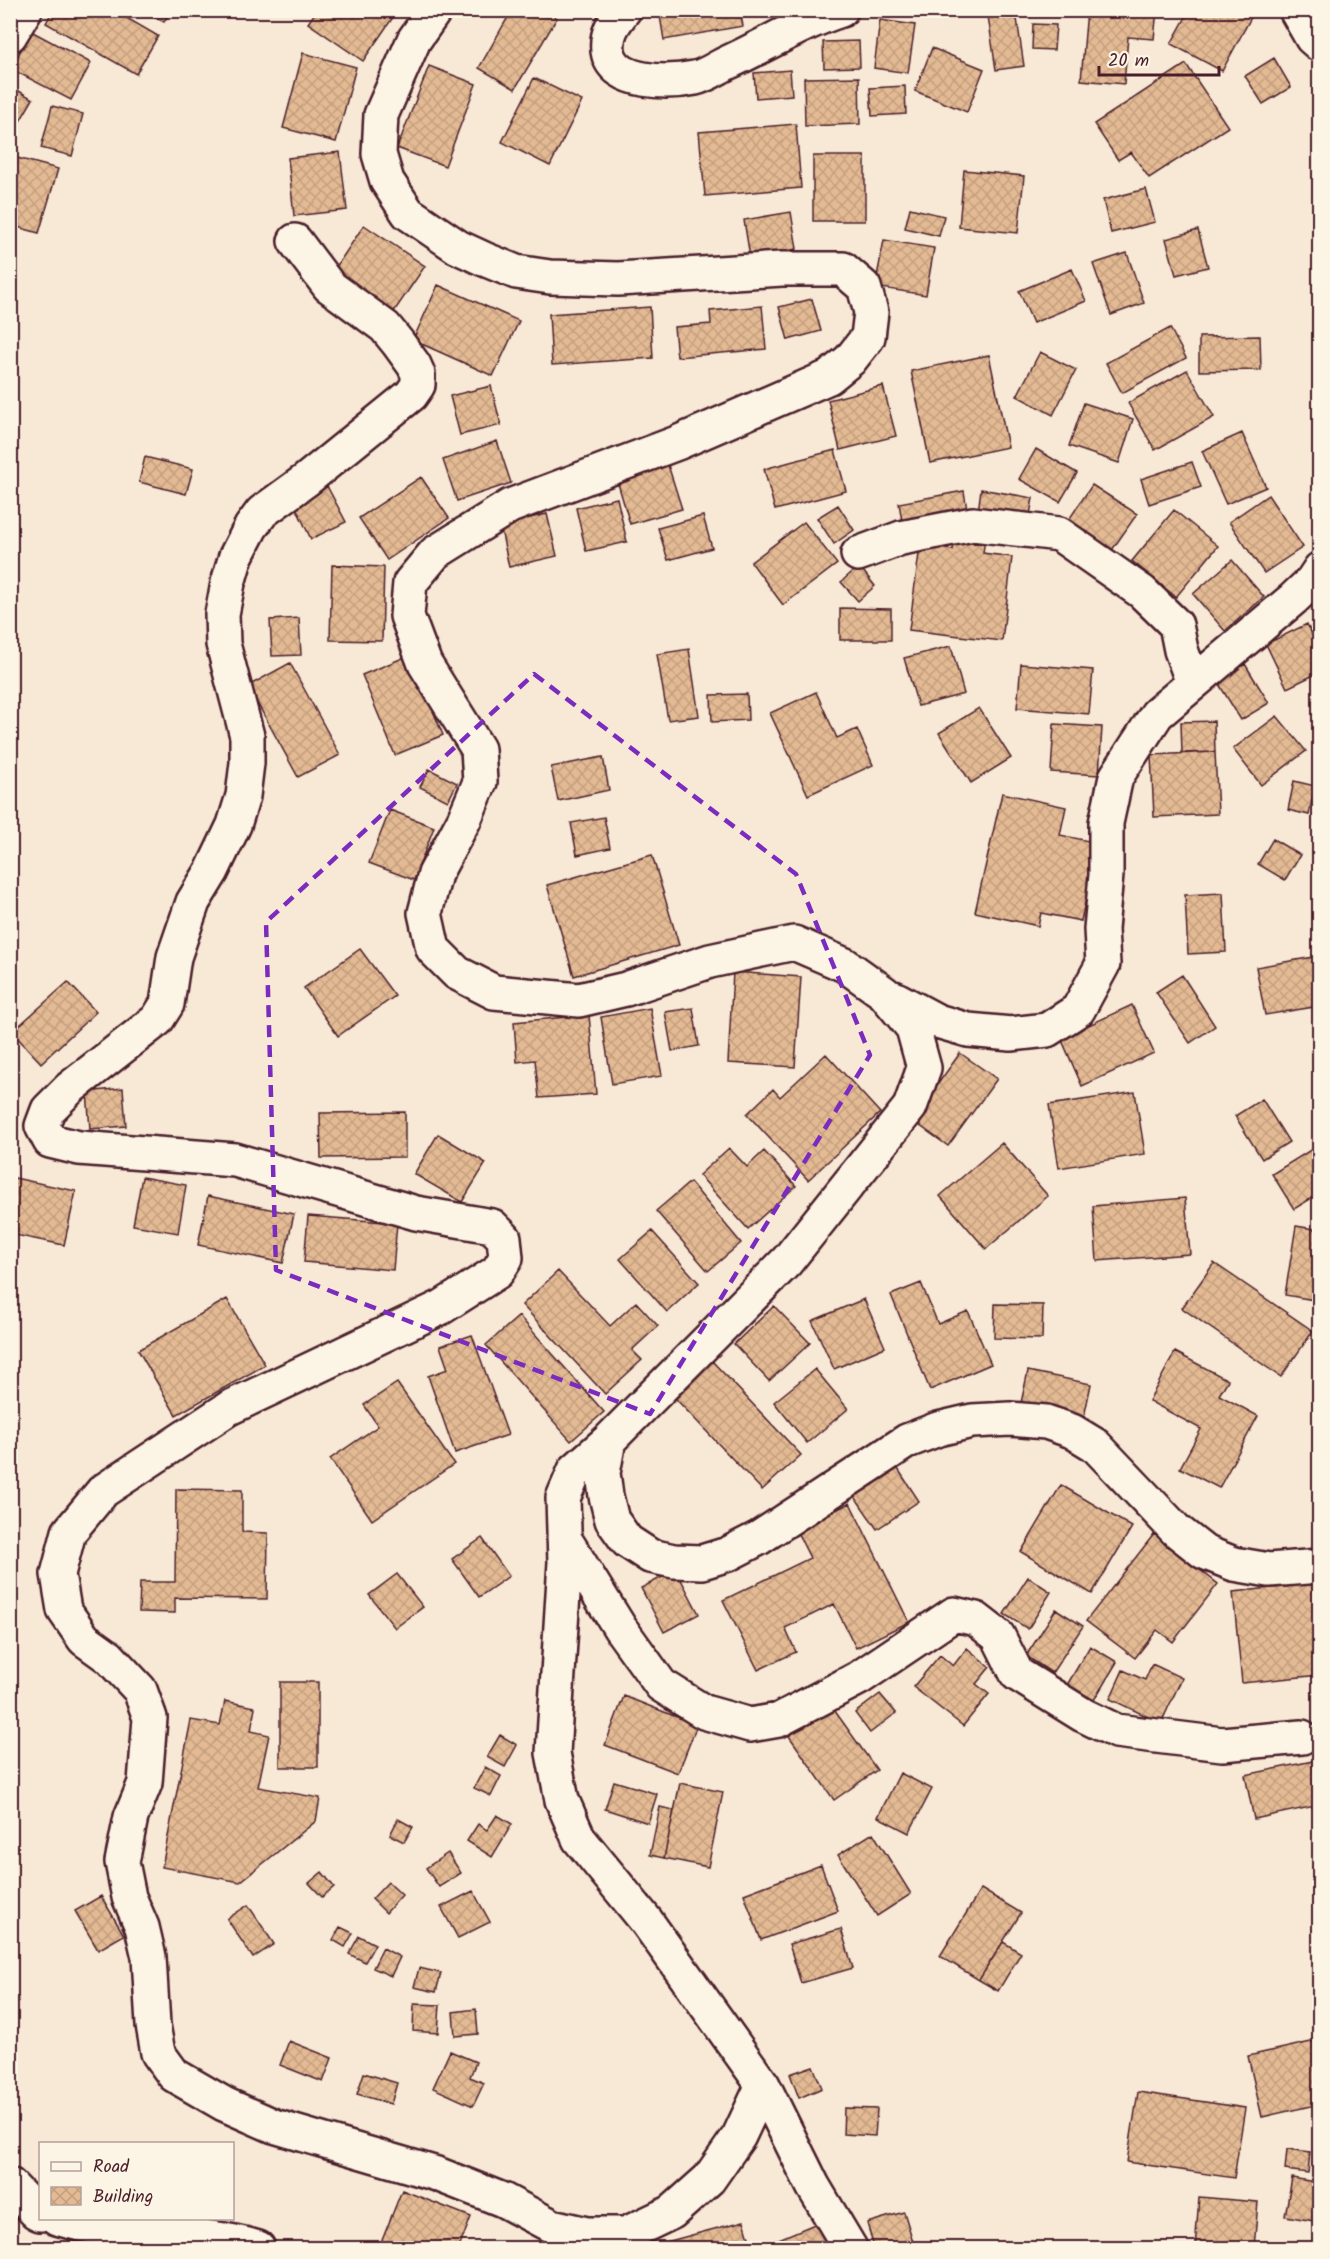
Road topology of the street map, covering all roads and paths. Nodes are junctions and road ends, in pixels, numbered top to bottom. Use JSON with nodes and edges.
{"nodes":[{"id":1,"x":25,"y":10,"type":"edge"},
{"id":2,"x":435,"y":10,"type":"edge"},
{"id":3,"x":624,"y":10,"type":"edge"},
{"id":4,"x":841,"y":10,"type":"edge"},
{"id":5,"x":1296,"y":10,"type":"edge"},
{"id":6,"x":10,"y":35,"type":"edge"},
{"id":7,"x":1320,"y":45,"type":"edge"},
{"id":8,"x":295,"y":241,"type":"dead end"},
{"id":9,"x":858,"y":554,"type":"dead end"},
{"id":10,"x":1320,"y":569,"type":"edge"},
{"id":11,"x":1193,"y":683,"type":"junction"},
{"id":12,"x":885,"y":993,"type":"junction"},
{"id":13,"x":609,"y":1440,"type":"junction"},
{"id":14,"x":564,"y":1538,"type":"junction"},
{"id":15,"x":1320,"y":1566,"type":"edge"},
{"id":16,"x":1302,"y":1737,"type":"dead end"},
{"id":17,"x":763,"y":2085,"type":"junction"},
{"id":18,"x":10,"y":2185,"type":"edge"},
{"id":19,"x":39,"y":2214,"type":"edge"},
{"id":20,"x":64,"y":2220,"type":"edge"},
{"id":21,"x":258,"y":2248,"type":"edge"},
{"id":22,"x":850,"y":2248,"type":"edge"}],
"edges":[{"from":1,"to":6,"type":"street"},
{"from":2,"to":12,"type":"street"},
{"from":3,"to":4,"type":"street"},
{"from":5,"to":7,"type":"street"},
{"from":8,"to":17,"type":"street"},
{"from":9,"to":11,"type":"street"},
{"from":10,"to":11,"type":"street"},
{"from":11,"to":12,"type":"street"},
{"from":12,"to":13,"type":"street"},
{"from":13,"to":14,"type":"street"},
{"from":13,"to":15,"type":"street"},
{"from":14,"to":16,"type":"street"},
{"from":14,"to":17,"type":"street"},
{"from":17,"to":22,"type":"street"},
{"from":18,"to":19,"type":"street"},
{"from":20,"to":21,"type":"street"}]}
